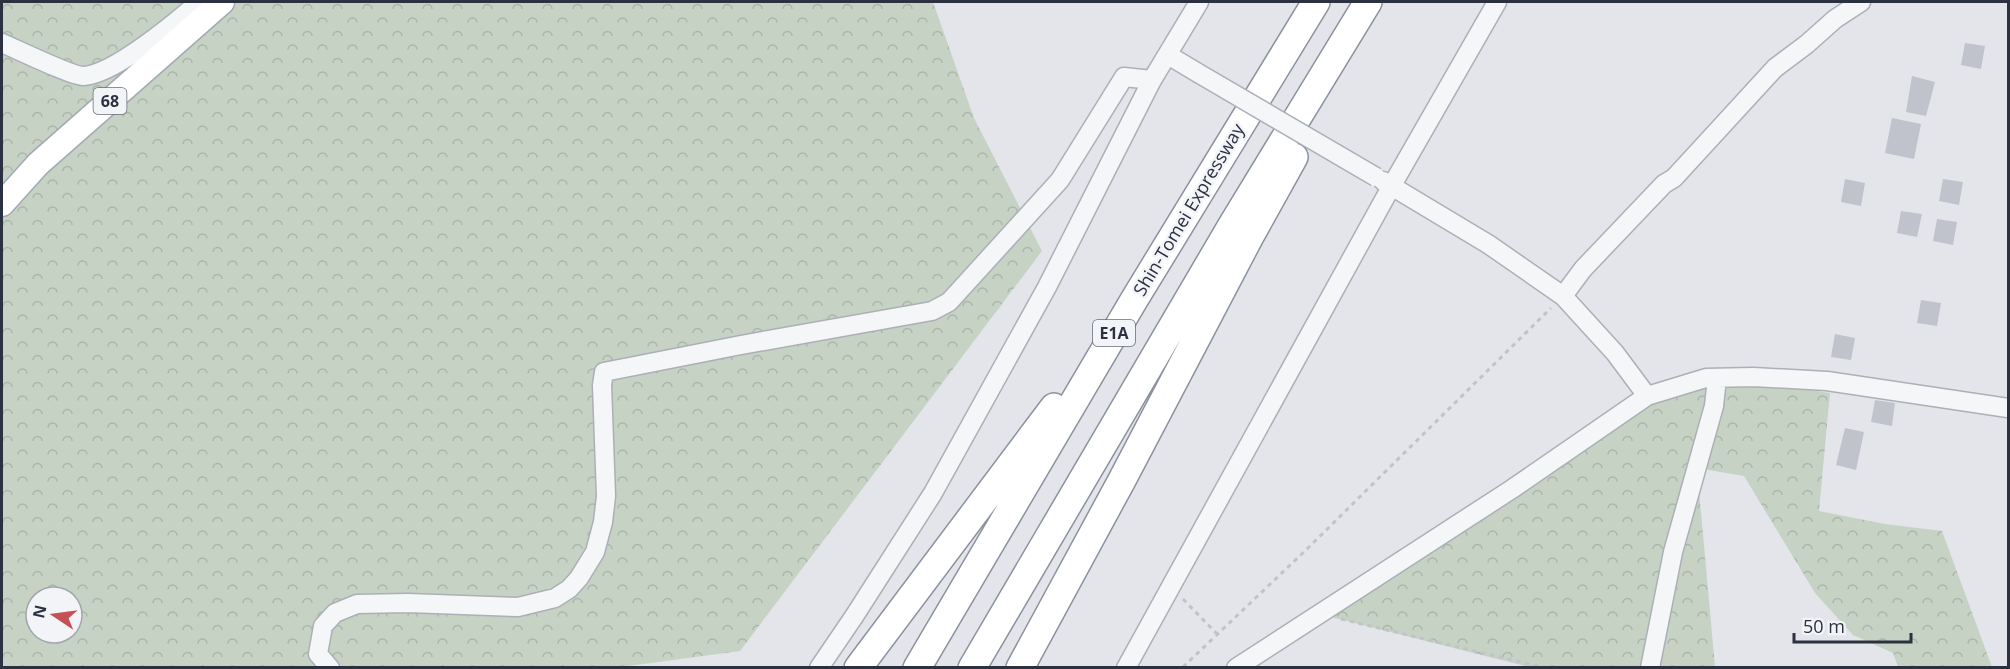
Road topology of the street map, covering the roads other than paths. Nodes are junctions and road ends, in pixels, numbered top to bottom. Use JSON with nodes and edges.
{"nodes":[{"id":1,"x":199,"y":2,"type":"edge"},
{"id":2,"x":222,"y":2,"type":"edge"},
{"id":3,"x":1199,"y":2,"type":"edge"},
{"id":4,"x":1316,"y":2,"type":"edge"},
{"id":5,"x":1368,"y":2,"type":"edge"},
{"id":6,"x":1382,"y":2,"type":"edge"},
{"id":7,"x":1497,"y":2,"type":"edge"},
{"id":8,"x":1861,"y":2,"type":"edge"},
{"id":9,"x":2,"y":43,"type":"edge"},
{"id":10,"x":1168,"y":55,"type":"junction"},
{"id":11,"x":1152,"y":80,"type":"junction"},
{"id":12,"x":1384,"y":182,"type":"junction"},
{"id":13,"x":2,"y":204,"type":"edge"},
{"id":14,"x":1563,"y":296,"type":"junction"},
{"id":15,"x":1134,"y":300,"type":"junction"},
{"id":16,"x":1717,"y":378,"type":"junction"},
{"id":17,"x":1647,"y":396,"type":"junction"},
{"id":18,"x":2008,"y":408,"type":"edge"},
{"id":19,"x":330,"y":668,"type":"edge"},
{"id":20,"x":819,"y":668,"type":"edge"},
{"id":21,"x":858,"y":668,"type":"edge"},
{"id":22,"x":917,"y":668,"type":"edge"},
{"id":23,"x":972,"y":668,"type":"edge"},
{"id":24,"x":1020,"y":668,"type":"edge"},
{"id":25,"x":1126,"y":668,"type":"edge"},
{"id":26,"x":1236,"y":668,"type":"edge"},
{"id":27,"x":1650,"y":668,"type":"edge"}],
"edges":[{"from":1,"to":9,"type":"street"},
{"from":2,"to":13,"type":"main road","number":"68"},
{"from":3,"to":10,"type":"street"},
{"from":4,"to":15,"type":"highway","name":"Shin-Tomei Expressway","number":"E1A"},
{"from":5,"to":23,"type":"highway","number":"E1A"},
{"from":6,"to":24,"type":"highway"},
{"from":7,"to":12,"type":"street"},
{"from":8,"to":14,"type":"street"},
{"from":10,"to":11,"type":"street"},
{"from":10,"to":12,"type":"street","bridge":true},
{"from":11,"to":19,"type":"street"},
{"from":11,"to":20,"type":"street"},
{"from":12,"to":14,"type":"street"},
{"from":12,"to":25,"type":"street"},
{"from":14,"to":17,"type":"street"},
{"from":15,"to":21,"type":"highway"},
{"from":15,"to":22,"type":"highway","name":"Shin-Tomei Expressway","number":"E1A"},
{"from":16,"to":17,"type":"street"},
{"from":16,"to":18,"type":"street"},
{"from":16,"to":27,"type":"street"},
{"from":17,"to":26,"type":"street"}]}
